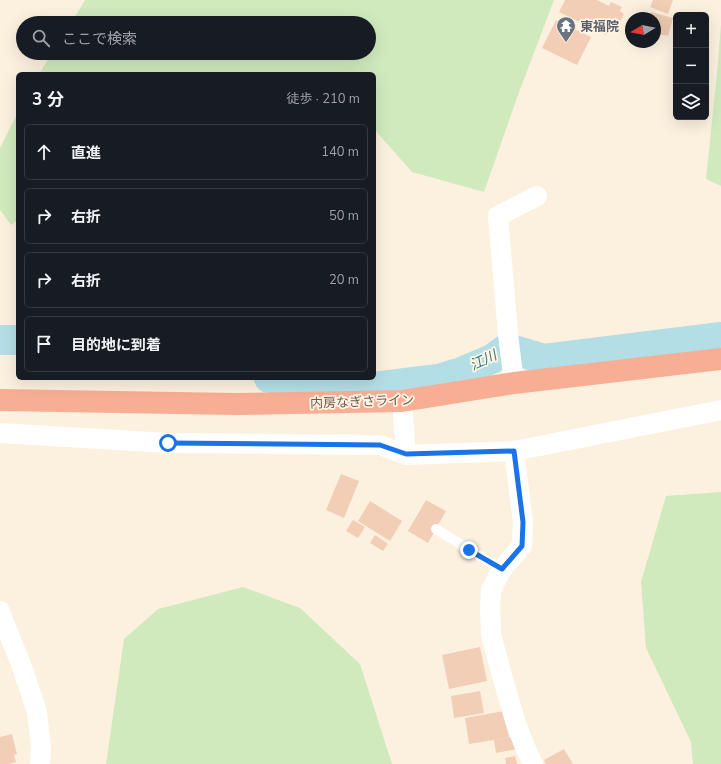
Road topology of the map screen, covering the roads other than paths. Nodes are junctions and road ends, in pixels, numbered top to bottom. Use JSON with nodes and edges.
{"nodes":[{"id":1,"x":537,"y":196,"type":"dead end"},
{"id":2,"x":721,"y":359,"type":"edge"},
{"id":3,"x":514,"y":384,"type":"junction"},
{"id":4,"x":0,"y":400,"type":"edge"},
{"id":5,"x":402,"y":401,"type":"junction"},
{"id":6,"x":721,"y":410,"type":"edge"},
{"id":7,"x":0,"y":433,"type":"edge"},
{"id":8,"x":514,"y":451,"type":"junction"},
{"id":9,"x":406,"y":454,"type":"junction"},
{"id":10,"x":436,"y":528,"type":"dead end"},
{"id":11,"x":502,"y":569,"type":"junction"},
{"id":12,"x":0,"y":611,"type":"edge"},
{"id":13,"x":40,"y":764,"type":"edge"},
{"id":14,"x":533,"y":764,"type":"edge"}],
"edges":[{"from":1,"to":3,"type":"street"},
{"from":2,"to":3,"type":"highway","name":"内房なぎさライン"},
{"from":3,"to":5,"type":"highway","name":"内房なぎさライン"},
{"from":4,"to":5,"type":"highway","name":"内房なぎさライン"},
{"from":5,"to":9,"type":"street"},
{"from":6,"to":8,"type":"street"},
{"from":7,"to":9,"type":"street"},
{"from":8,"to":9,"type":"street"},
{"from":8,"to":11,"type":"street"},
{"from":10,"to":11,"type":"lane"},
{"from":11,"to":14,"type":"street"},
{"from":12,"to":13,"type":"street"}]}
